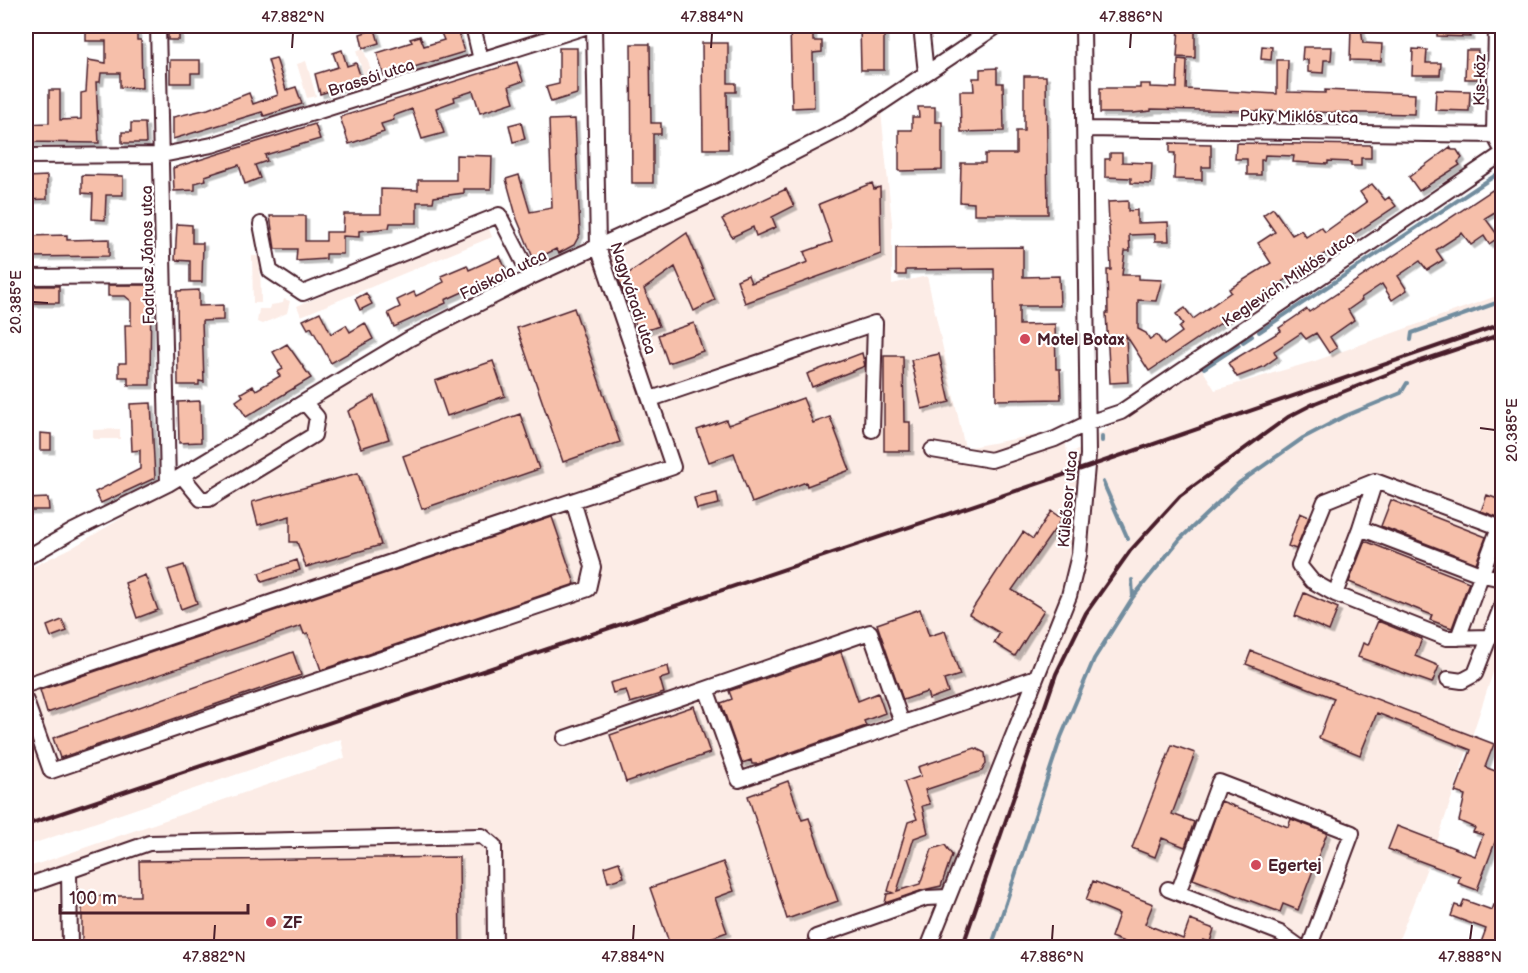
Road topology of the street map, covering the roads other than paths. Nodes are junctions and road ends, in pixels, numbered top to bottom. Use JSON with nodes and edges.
{"nodes":[{"id":1,"x":158,"y":26,"type":"edge"},
{"id":2,"x":473,"y":26,"type":"edge"},
{"id":3,"x":588,"y":26,"type":"edge"},
{"id":4,"x":594,"y":26,"type":"edge"},
{"id":5,"x":921,"y":26,"type":"edge"},
{"id":6,"x":998,"y":26,"type":"edge"},
{"id":7,"x":1083,"y":26,"type":"edge"},
{"id":8,"x":1496,"y":26,"type":"edge"},
{"id":9,"x":481,"y":60,"type":"junction"},
{"id":10,"x":926,"y":73,"type":"junction"},
{"id":11,"x":1085,"y":129,"type":"junction"},
{"id":12,"x":1494,"y":135,"type":"junction"},
{"id":13,"x":1503,"y":152,"type":"edge"},
{"id":14,"x":162,"y":155,"type":"junction"},
{"id":15,"x":26,"y":156,"type":"edge"},
{"id":16,"x":261,"y":224,"type":"dead end"},
{"id":17,"x":598,"y":247,"type":"junction"},
{"id":18,"x":163,"y":276,"type":"junction"},
{"id":19,"x":26,"y":277,"type":"edge"},
{"id":20,"x":531,"y":277,"type":"junction"},
{"id":21,"x":651,"y":399,"type":"junction"},
{"id":22,"x":305,"y":403,"type":"junction"},
{"id":23,"x":1088,"y":423,"type":"junction"},
{"id":24,"x":872,"y":430,"type":"dead end"},
{"id":25,"x":932,"y":450,"type":"dead end"},
{"id":26,"x":182,"y":476,"type":"junction"},
{"id":27,"x":1375,"y":481,"type":"junction"},
{"id":28,"x":168,"y":484,"type":"junction"},
{"id":29,"x":573,"y":501,"type":"junction"},
{"id":30,"x":1360,"y":528,"type":"junction"},
{"id":31,"x":26,"y":558,"type":"edge"},
{"id":32,"x":1483,"y":575,"type":"junction"},
{"id":33,"x":1503,"y":579,"type":"edge"},
{"id":34,"x":1335,"y":594,"type":"junction"},
{"id":35,"x":1503,"y":605,"type":"edge"},
{"id":36,"x":1490,"y":637,"type":"junction"},
{"id":37,"x":1458,"y":638,"type":"junction"},
{"id":38,"x":1036,"y":677,"type":"junction"},
{"id":39,"x":1448,"y":679,"type":"dead end"},
{"id":40,"x":26,"y":685,"type":"edge"},
{"id":41,"x":707,"y":691,"type":"junction"},
{"id":42,"x":26,"y":701,"type":"edge"},
{"id":43,"x":902,"y":723,"type":"junction"},
{"id":44,"x":565,"y":738,"type":"dead end"},
{"id":45,"x":69,"y":871,"type":"junction"},
{"id":46,"x":26,"y":886,"type":"edge"},
{"id":47,"x":948,"y":897,"type":"junction"},
{"id":48,"x":816,"y":937,"type":"dead end"},
{"id":49,"x":70,"y":948,"type":"edge"},
{"id":50,"x":495,"y":948,"type":"edge"},
{"id":51,"x":928,"y":948,"type":"edge"},
{"id":52,"x":1301,"y":948,"type":"edge"},
{"id":53,"x":1309,"y":948,"type":"edge"}],
"edges":[{"from":1,"to":14,"type":"street","name":"Fadrusz János utca"},
{"from":2,"to":9,"type":"street"},
{"from":3,"to":9,"type":"street","name":"Brassói utca"},
{"from":4,"to":17,"type":"street","name":"Nagyváradi utca"},
{"from":5,"to":10,"type":"street"},
{"from":6,"to":10,"type":"street","name":"Faiskola utca"},
{"from":7,"to":11,"type":"street","name":"Külsősor utca"},
{"from":8,"to":12,"type":"street","name":"Kis-köz"},
{"from":9,"to":14,"type":"street","name":"Brassói utca"},
{"from":10,"to":17,"type":"street","name":"Faiskola utca"},
{"from":11,"to":12,"type":"street","name":"Puky Miklós utca"},
{"from":11,"to":23,"type":"street","name":"Külsősor utca"},
{"from":12,"to":13,"type":"street"},
{"from":13,"to":23,"type":"street","name":"Keglevich Miklós utca"},
{"from":14,"to":15,"type":"street","name":"Brassói utca"},
{"from":14,"to":18,"type":"street","name":"Fadrusz János utca"},
{"from":16,"to":20,"type":"street"},
{"from":17,"to":20,"type":"street","name":"Faiskola utca"},
{"from":17,"to":21,"type":"street","name":"Nagyváradi utca"},
{"from":18,"to":19,"type":"street"},
{"from":18,"to":28,"type":"street","name":"Fadrusz János utca"},
{"from":20,"to":22,"type":"street","name":"Faiskola utca"},
{"from":21,"to":24,"type":"street"},
{"from":21,"to":29,"type":"street","name":"Nagyváradi utca"},
{"from":22,"to":26,"type":"street","name":"Faiskola utca"},
{"from":22,"to":26,"type":"street"},
{"from":23,"to":25,"type":"street","name":"Keglevich Miklós utca"},
{"from":23,"to":38,"type":"street","name":"Külsősor utca"},
{"from":26,"to":28,"type":"street","name":"Faiskola utca"},
{"from":27,"to":30,"type":"street"},
{"from":27,"to":32,"type":"street"},
{"from":27,"to":34,"type":"street"},
{"from":28,"to":31,"type":"street","name":"Faiskola utca"},
{"from":29,"to":40,"type":"street"},
{"from":29,"to":42,"type":"street"},
{"from":30,"to":32,"type":"street"},
{"from":30,"to":34,"type":"street"},
{"from":32,"to":33,"type":"street"},
{"from":32,"to":37,"type":"street"},
{"from":34,"to":37,"type":"street"},
{"from":35,"to":36,"type":"street"},
{"from":36,"to":37,"type":"street"},
{"from":36,"to":39,"type":"street"},
{"from":38,"to":43,"type":"street"},
{"from":38,"to":47,"type":"street","name":"Külsősor utca"},
{"from":41,"to":43,"type":"street"},
{"from":41,"to":43,"type":"street"},
{"from":41,"to":44,"type":"street"},
{"from":45,"to":46,"type":"street"},
{"from":45,"to":49,"type":"street"},
{"from":45,"to":50,"type":"street"},
{"from":47,"to":48,"type":"street"},
{"from":47,"to":51,"type":"street","name":"Külsősor utca"},
{"from":52,"to":53,"type":"street"}]}
